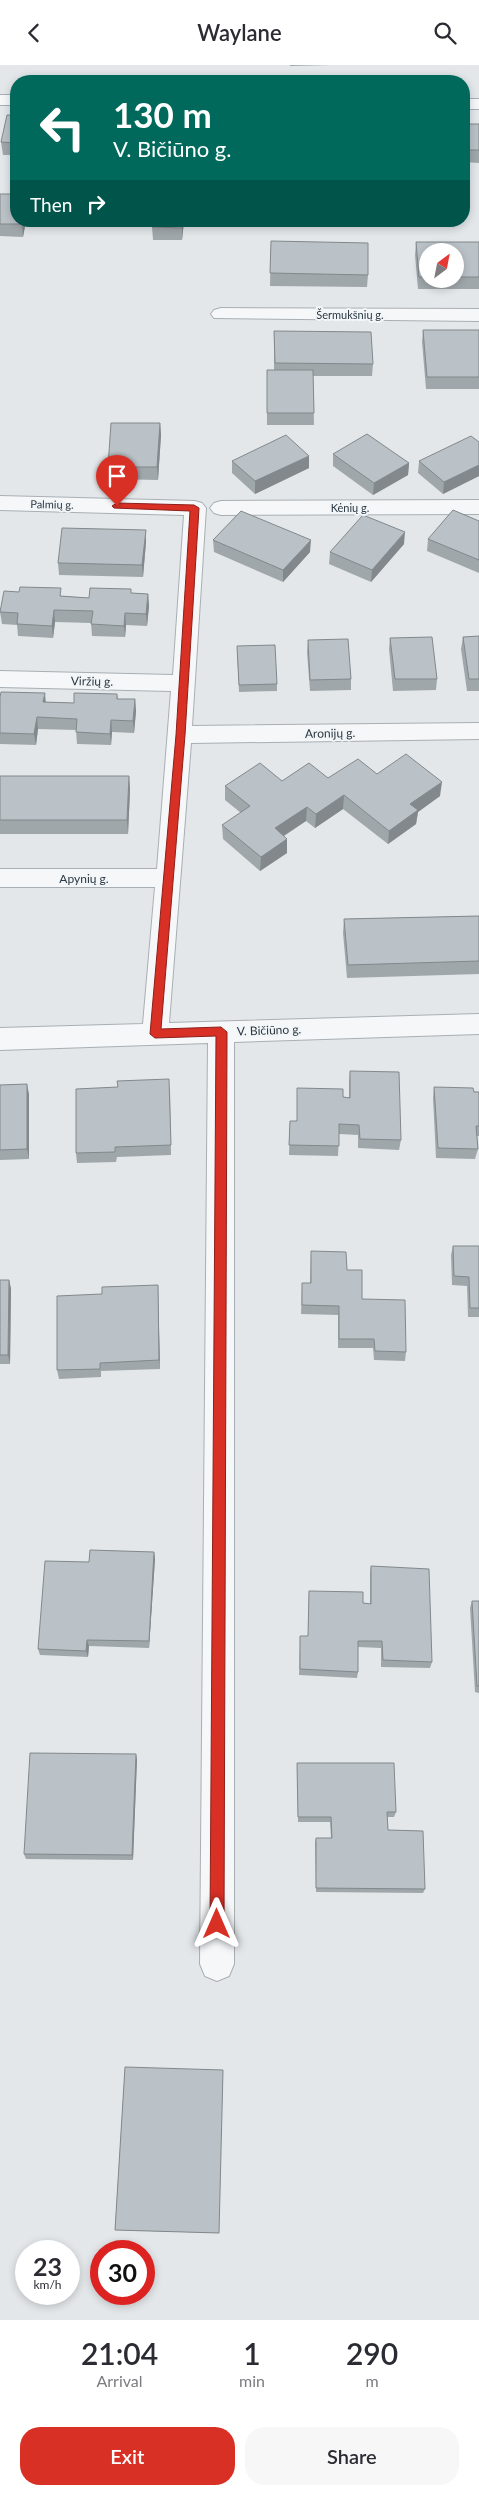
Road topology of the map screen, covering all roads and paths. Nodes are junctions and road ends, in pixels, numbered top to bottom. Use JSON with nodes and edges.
{"nodes":[{"id":1,"x":221,"y":314,"type":"dead end"},
{"id":2,"x":479,"y":315,"type":"edge"},
{"id":3,"x":0,"y":503,"type":"edge"},
{"id":4,"x":479,"y":507,"type":"edge"},
{"id":5,"x":220,"y":508,"type":"dead end"},
{"id":6,"x":0,"y":679,"type":"edge"},
{"id":7,"x":184,"y":683,"type":"junction"},
{"id":8,"x":479,"y":731,"type":"edge"},
{"id":9,"x":180,"y":735,"type":"junction"},
{"id":10,"x":0,"y":878,"type":"edge"},
{"id":11,"x":168,"y":878,"type":"junction"},
{"id":12,"x":479,"y":1024,"type":"edge"},
{"id":13,"x":221,"y":1032,"type":"junction"},
{"id":14,"x":155,"y":1034,"type":"junction"},
{"id":15,"x":0,"y":1039,"type":"edge"},
{"id":16,"x":217,"y":1964,"type":"dead end"}],
"edges":[{"from":1,"to":2,"type":"street","name":"Šermukšnių g."},
{"from":3,"to":7,"type":"street","name":"Palmių g."},
{"from":4,"to":5,"type":"street","name":"Kėnių g."},
{"from":6,"to":7,"type":"street","name":"Viržių g."},
{"from":7,"to":9,"type":"street"},
{"from":8,"to":9,"type":"street","name":"Aronijų g."},
{"from":9,"to":11,"type":"street"},
{"from":10,"to":11,"type":"street","name":"Apynių g."},
{"from":11,"to":14,"type":"street"},
{"from":12,"to":13,"type":"street","name":"V. Bičiūno g."},
{"from":13,"to":14,"type":"street","name":"V. Bičiūno g."},
{"from":13,"to":16,"type":"street"},
{"from":14,"to":15,"type":"street","name":"V. Bičiūno g."}]}
